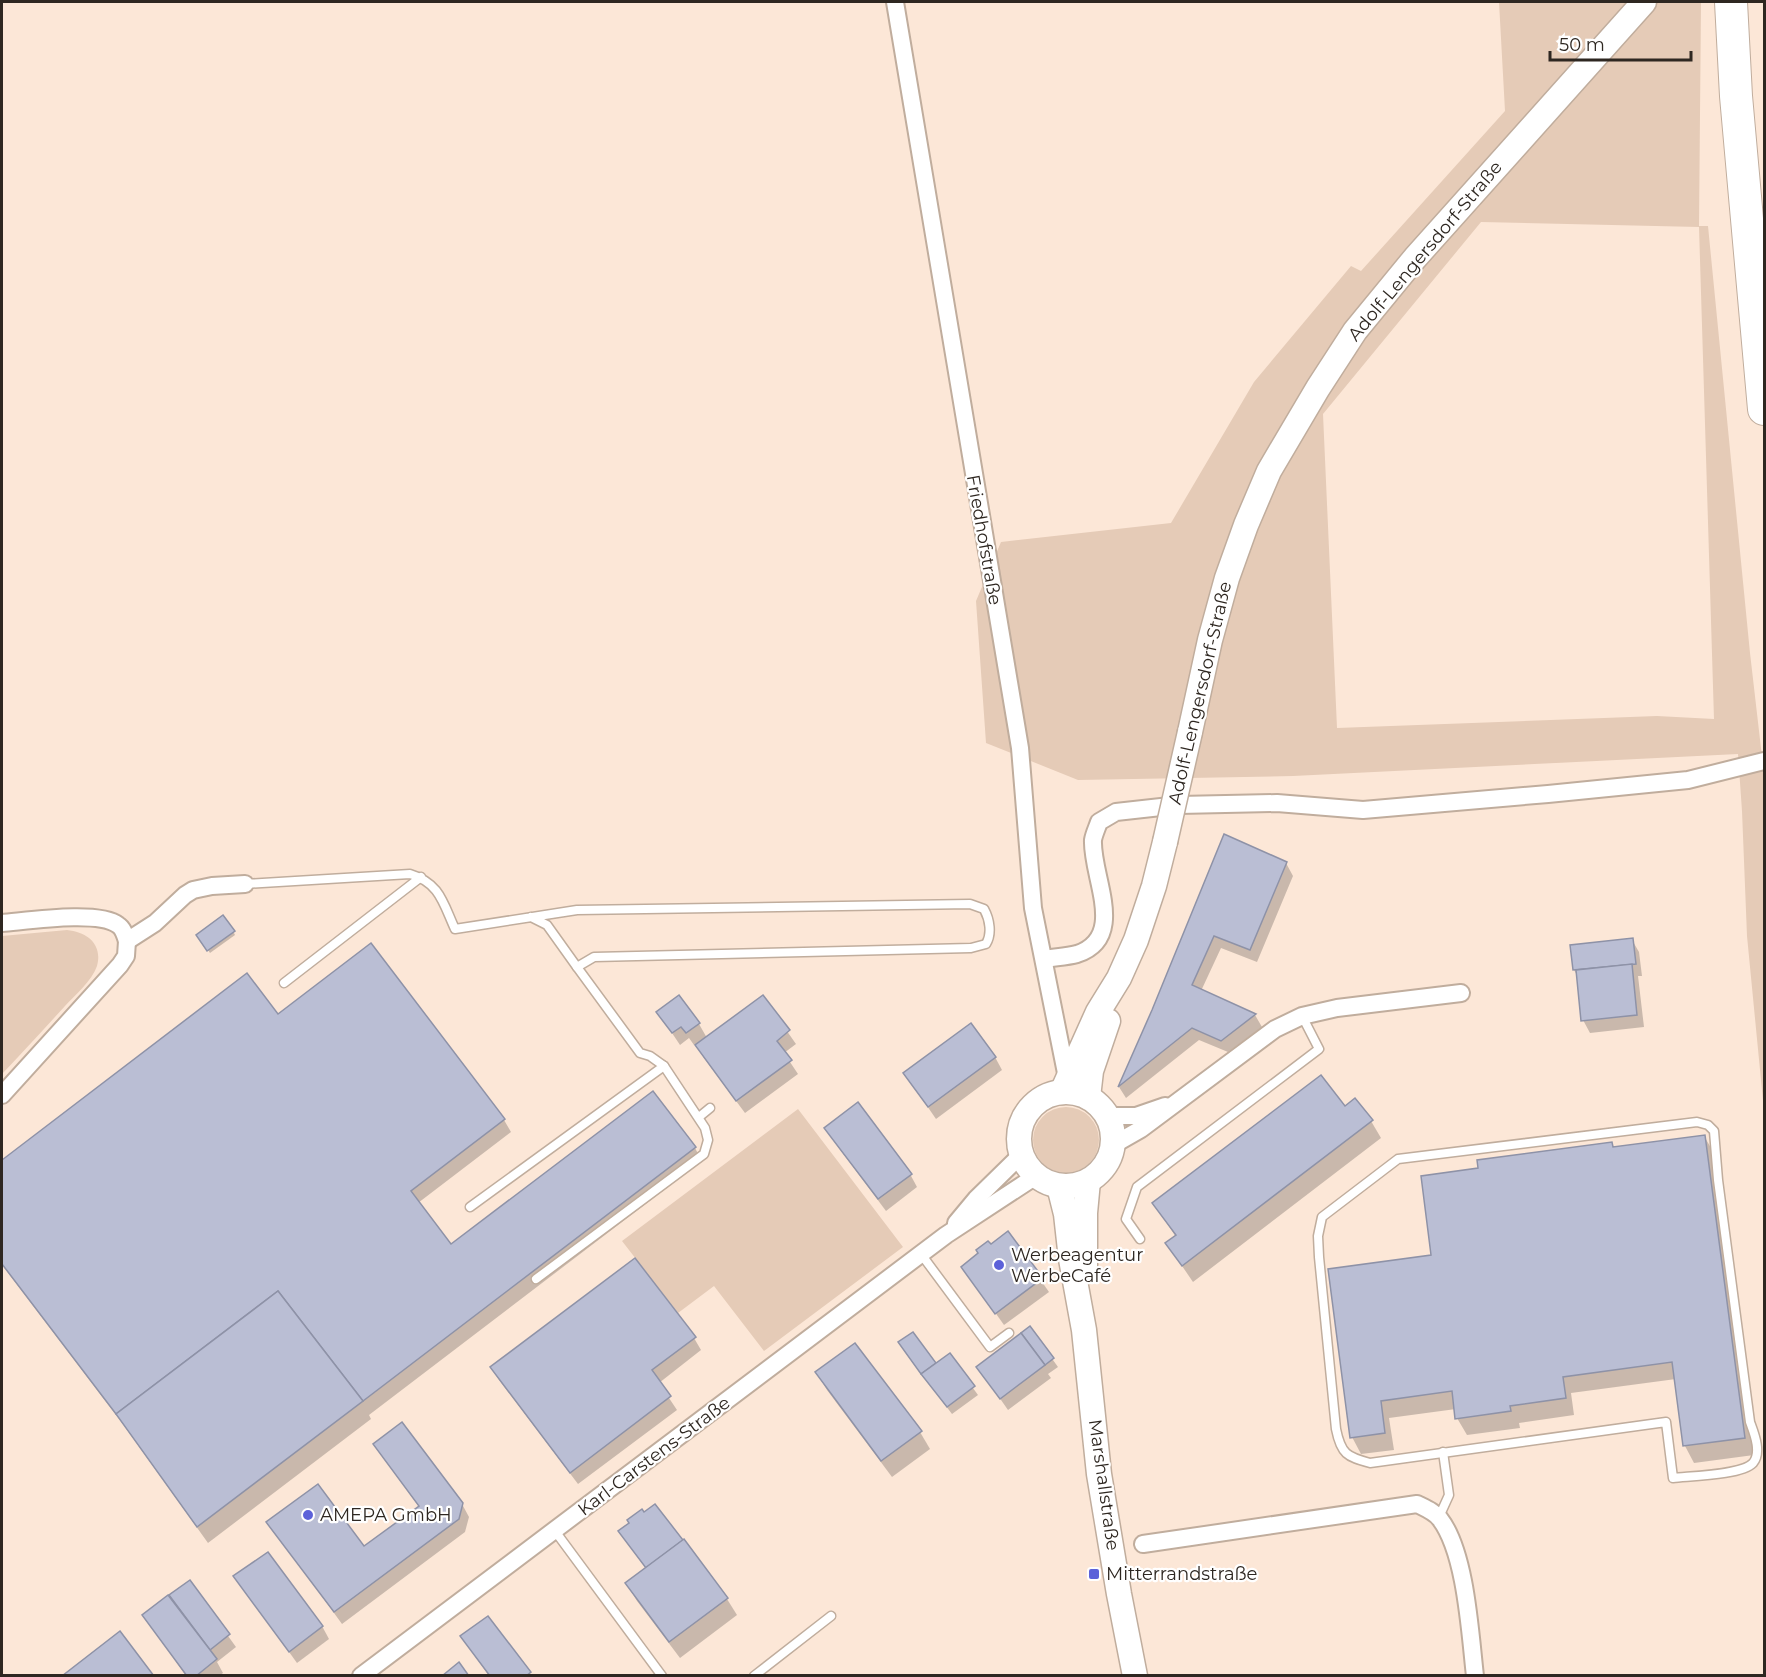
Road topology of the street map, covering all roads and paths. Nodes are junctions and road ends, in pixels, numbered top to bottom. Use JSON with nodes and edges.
{"nodes":[{"id":1,"x":895,"y":2,"type":"edge"},
{"id":2,"x":1644,"y":2,"type":"edge"},
{"id":3,"x":1731,"y":2,"type":"edge"},
{"id":4,"x":1764,"y":409,"type":"edge"},
{"id":5,"x":1764,"y":761,"type":"edge"},
{"id":6,"x":421,"y":877,"type":"junction"},
{"id":7,"x":245,"y":884,"type":"joint"},
{"id":8,"x":531,"y":917,"type":"junction"},
{"id":9,"x":2,"y":923,"type":"edge"},
{"id":10,"x":127,"y":941,"type":"junction"},
{"id":11,"x":1044,"y":959,"type":"junction"},
{"id":12,"x":577,"y":967,"type":"junction"},
{"id":13,"x":1119,"y":978,"type":"junction"},
{"id":14,"x":284,"y":983,"type":"dead end"},
{"id":15,"x":1461,"y":993,"type":"dead end"},
{"id":16,"x":1302,"y":1016,"type":"junction"},
{"id":17,"x":664,"y":1066,"type":"junction"},
{"id":18,"x":1064,"y":1085,"type":"junction"},
{"id":19,"x":2,"y":1095,"type":"edge"},
{"id":20,"x":1088,"y":1097,"type":"junction"},
{"id":21,"x":1180,"y":1100,"type":"junction"},
{"id":22,"x":710,"y":1108,"type":"dead end"},
{"id":23,"x":1108,"y":1116,"type":"junction"},
{"id":24,"x":699,"y":1117,"type":"junction"},
{"id":25,"x":1113,"y":1145,"type":"junction"},
{"id":26,"x":1021,"y":1155,"type":"junction"},
{"id":27,"x":1036,"y":1176,"type":"junction"},
{"id":28,"x":1088,"y":1181,"type":"junction"},
{"id":29,"x":1059,"y":1186,"type":"junction"},
{"id":30,"x":470,"y":1207,"type":"dead end"},
{"id":31,"x":946,"y":1235,"type":"junction"},
{"id":32,"x":1140,"y":1239,"type":"dead end"},
{"id":33,"x":921,"y":1254,"type":"junction"},
{"id":34,"x":536,"y":1279,"type":"dead end"},
{"id":35,"x":1083,"y":1329,"type":"junction"},
{"id":36,"x":1009,"y":1333,"type":"dead end"},
{"id":37,"x":1443,"y":1452,"type":"junction"},
{"id":38,"x":1439,"y":1517,"type":"junction"},
{"id":39,"x":555,"y":1531,"type":"junction"},
{"id":40,"x":1143,"y":1544,"type":"dead end"},
{"id":41,"x":831,"y":1616,"type":"dead end"},
{"id":42,"x":361,"y":1676,"type":"edge"},
{"id":43,"x":662,"y":1676,"type":"edge"},
{"id":44,"x":754,"y":1676,"type":"edge"},
{"id":45,"x":1135,"y":1676,"type":"edge"},
{"id":46,"x":1475,"y":1676,"type":"edge"}],
"edges":[{"from":1,"to":11,"type":"street","name":"Friedhofstraße"},
{"from":2,"to":13,"type":"street","name":"Adolf-Lengersdorf-Straße","bridge":true},
{"from":3,"to":4,"type":"highway"},
{"from":5,"to":11,"type":"street"},
{"from":6,"to":7,"type":"lane"},
{"from":6,"to":8,"type":"lane"},
{"from":6,"to":14,"type":"lane"},
{"from":7,"to":10,"type":"street"},
{"from":8,"to":12,"type":"lane"},
{"from":8,"to":12,"type":"lane"},
{"from":9,"to":10,"type":"street"},
{"from":10,"to":19,"type":"street"},
{"from":11,"to":18,"type":"street","name":"Friedhofstraße"},
{"from":12,"to":17,"type":"lane"},
{"from":13,"to":18,"type":"street","name":"Adolf-Lengersdorf-Straße"},
{"from":13,"to":20,"type":"street","name":"Adolf-Lengersdorf-Straße"},
{"from":15,"to":16,"type":"street"},
{"from":16,"to":21,"type":"street"},
{"from":16,"to":32,"type":"lane"},
{"from":17,"to":24,"type":"lane"},
{"from":17,"to":30,"type":"lane"},
{"from":18,"to":20,"type":"street"},
{"from":18,"to":26,"type":"street"},
{"from":20,"to":23,"type":"street"},
{"from":21,"to":23,"type":"street"},
{"from":21,"to":25,"type":"street"},
{"from":22,"to":24,"type":"lane"},
{"from":23,"to":25,"type":"street"},
{"from":24,"to":34,"type":"lane"},
{"from":25,"to":28,"type":"street"},
{"from":26,"to":27,"type":"street"},
{"from":26,"to":31,"type":"street","name":"Karl-Carstens-Straße"},
{"from":27,"to":29,"type":"street"},
{"from":27,"to":31,"type":"street","name":"Karl-Carstens-Straße"},
{"from":28,"to":29,"type":"street"},
{"from":28,"to":35,"type":"street","name":"Marshallstraße"},
{"from":29,"to":35,"type":"street","name":"Marshallstraße"},
{"from":31,"to":33,"type":"street","name":"Karl-Carstens-Straße"},
{"from":33,"to":36,"type":"lane"},
{"from":33,"to":39,"type":"street","name":"Karl-Carstens-Straße"},
{"from":35,"to":45,"type":"street","name":"Marshallstraße"},
{"from":37,"to":37,"type":"lane"},
{"from":37,"to":38,"type":"lane"},
{"from":38,"to":40,"type":"street"},
{"from":38,"to":46,"type":"street"},
{"from":39,"to":42,"type":"street","name":"Karl-Carstens-Straße"},
{"from":39,"to":43,"type":"lane"},
{"from":41,"to":44,"type":"lane"}]}
